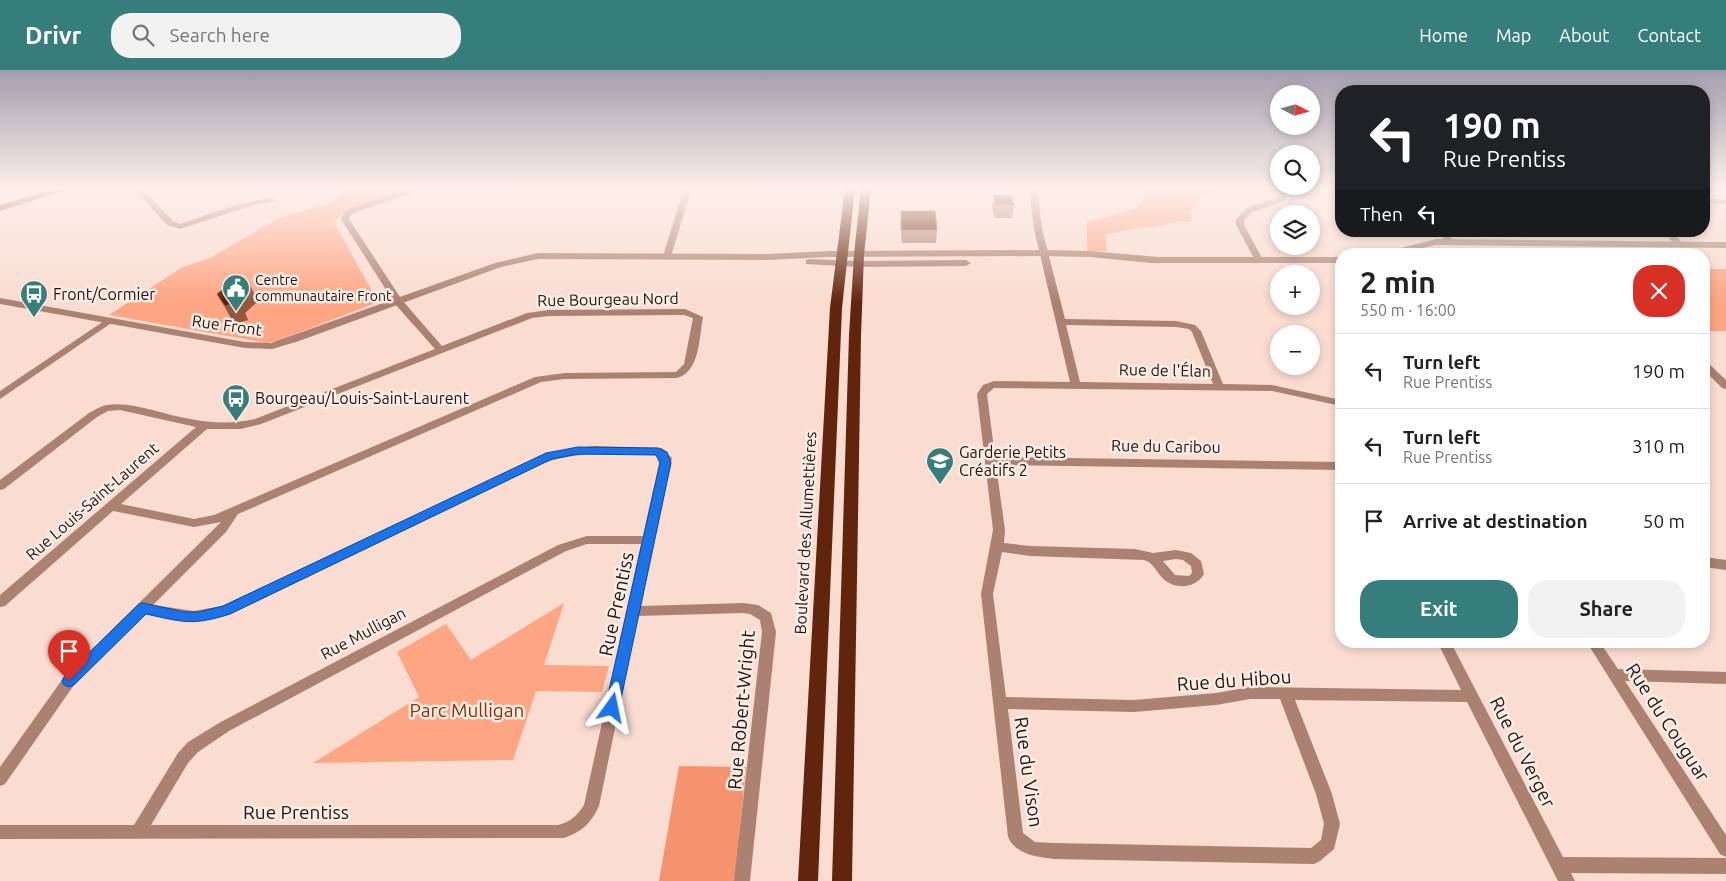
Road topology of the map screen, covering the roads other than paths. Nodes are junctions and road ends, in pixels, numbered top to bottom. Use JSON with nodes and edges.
{"nodes":[{"id":1,"x":349,"y":226,"type":"edge"},
{"id":2,"x":676,"y":226,"type":"edge"},
{"id":3,"x":850,"y":226,"type":"edge"},
{"id":4,"x":858,"y":226,"type":"edge"},
{"id":5,"x":1037,"y":226,"type":"edge"},
{"id":6,"x":1240,"y":226,"type":"edge"},
{"id":7,"x":1446,"y":237,"type":"edge"},
{"id":8,"x":1672,"y":237,"type":"edge"},
{"id":9,"x":1450,"y":242,"type":"junction"},
{"id":10,"x":1680,"y":244,"type":"junction"},
{"id":11,"x":1726,"y":245,"type":"edge"},
{"id":12,"x":1407,"y":248,"type":"edge"},
{"id":13,"x":667,"y":256,"type":"junction"},
{"id":14,"x":1045,"y":258,"type":"junction"},
{"id":15,"x":850,"y":260,"type":"junction"},
{"id":16,"x":1259,"y":260,"type":"junction"},
{"id":17,"x":1335,"y":260,"type":"edge"},
{"id":18,"x":0,"y":301,"type":"edge"},
{"id":19,"x":398,"y":302,"type":"junction"},
{"id":20,"x":107,"y":322,"type":"junction"},
{"id":21,"x":1061,"y":322,"type":"junction"},
{"id":22,"x":440,"y":349,"type":"junction"},
{"id":23,"x":1710,"y":371,"type":"edge"},
{"id":24,"x":1076,"y":384,"type":"junction"},
{"id":25,"x":1219,"y":386,"type":"junction"},
{"id":26,"x":1726,"y":386,"type":"edge"},
{"id":27,"x":986,"y":388,"type":"joint"},
{"id":28,"x":0,"y":396,"type":"edge"},
{"id":29,"x":1335,"y":402,"type":"edge"},
{"id":30,"x":205,"y":425,"type":"junction"},
{"id":31,"x":990,"y":461,"type":"junction"},
{"id":32,"x":1335,"y":466,"type":"edge"},
{"id":33,"x":0,"y":486,"type":"edge"},
{"id":34,"x":111,"y":506,"type":"junction"},
{"id":35,"x":232,"y":514,"type":"junction"},
{"id":36,"x":648,"y":540,"type":"junction"},
{"id":37,"x":998,"y":547,"type":"junction"},
{"id":38,"x":1152,"y":558,"type":"dead end"},
{"id":39,"x":1710,"y":563,"type":"edge"},
{"id":40,"x":1726,"y":565,"type":"edge"},
{"id":41,"x":0,"y":602,"type":"edge"},
{"id":42,"x":143,"y":608,"type":"junction"},
{"id":43,"x":634,"y":611,"type":"junction"},
{"id":44,"x":1448,"y":648,"type":"edge"},
{"id":45,"x":1597,"y":648,"type":"edge"},
{"id":46,"x":1614,"y":675,"type":"junction"},
{"id":47,"x":1726,"y":678,"type":"edge"},
{"id":48,"x":1285,"y":693,"type":"junction"},
{"id":49,"x":1472,"y":696,"type":"junction"},
{"id":50,"x":999,"y":704,"type":"junction"},
{"id":51,"x":0,"y":779,"type":"edge"},
{"id":52,"x":139,"y":830,"type":"junction"},
{"id":53,"x":0,"y":832,"type":"edge"},
{"id":54,"x":1726,"y":849,"type":"edge"},
{"id":55,"x":1559,"y":865,"type":"junction"},
{"id":56,"x":1726,"y":866,"type":"edge"},
{"id":57,"x":742,"y":881,"type":"edge"},
{"id":58,"x":808,"y":881,"type":"edge"},
{"id":59,"x":842,"y":881,"type":"edge"},
{"id":60,"x":1567,"y":881,"type":"edge"}],
"edges":[{"from":1,"to":19,"type":"street"},
{"from":2,"to":13,"type":"street"},
{"from":3,"to":15,"type":"highway","name":"Boulevard des Allumettières"},
{"from":4,"to":15,"type":"highway","name":"Boulevard des Allumettières"},
{"from":5,"to":14,"type":"street"},
{"from":6,"to":16,"type":"street"},
{"from":7,"to":9,"type":"street"},
{"from":8,"to":10,"type":"street"},
{"from":9,"to":10,"type":"street"},
{"from":9,"to":12,"type":"street"},
{"from":10,"to":11,"type":"street"},
{"from":13,"to":15,"type":"street","name":"Rue Front"},
{"from":13,"to":19,"type":"street","name":"Rue Front"},
{"from":14,"to":15,"type":"street","name":"Rue Front"},
{"from":14,"to":16,"type":"street","name":"Rue Front"},
{"from":14,"to":21,"type":"street"},
{"from":15,"to":58,"type":"highway","name":"Boulevard des Allumettières"},
{"from":15,"to":59,"type":"highway","name":"Boulevard des Allumettières"},
{"from":16,"to":17,"type":"street","name":"Rue Front"},
{"from":18,"to":20,"type":"street","name":"Rue Front"},
{"from":19,"to":20,"type":"street","name":"Rue Front"},
{"from":19,"to":22,"type":"street"},
{"from":20,"to":28,"type":"street"},
{"from":21,"to":24,"type":"street"},
{"from":21,"to":25,"type":"street"},
{"from":22,"to":30,"type":"street","name":"Rue Bourgeau Nord"},
{"from":22,"to":35,"type":"street","name":"Rue Bourgeau Nord"},
{"from":23,"to":26,"type":"street"},
{"from":24,"to":25,"type":"street","name":"Rue de l'Élan"},
{"from":24,"to":27,"type":"street","name":"Rue de l'Élan"},
{"from":25,"to":29,"type":"street","name":"Rue de l'Élan"},
{"from":27,"to":31,"type":"street","name":"Rue du Vison"},
{"from":30,"to":33,"type":"street","name":"Rue Bourgeau Nord"},
{"from":30,"to":34,"type":"street","name":"Rue Louis-Saint-Laurent"},
{"from":31,"to":32,"type":"street","name":"Rue du Caribou"},
{"from":31,"to":37,"type":"street","name":"Rue du Vison"},
{"from":34,"to":35,"type":"street","name":"Rue Bourgeau Nord"},
{"from":34,"to":41,"type":"street","name":"Rue Louis-Saint-Laurent"},
{"from":35,"to":42,"type":"street"},
{"from":36,"to":42,"type":"street","name":"Rue Prentiss"},
{"from":36,"to":43,"type":"street","name":"Rue Prentiss"},
{"from":36,"to":52,"type":"street","name":"Rue Mulligan"},
{"from":37,"to":38,"type":"street"},
{"from":37,"to":50,"type":"street","name":"Rue du Vison"},
{"from":39,"to":40,"type":"street"},
{"from":42,"to":51,"type":"street"},
{"from":43,"to":52,"type":"street","name":"Rue Prentiss"},
{"from":43,"to":57,"type":"street","name":"Rue Robert-Wright"},
{"from":44,"to":49,"type":"street","name":"Rue du Verger"},
{"from":45,"to":46,"type":"street","name":"Rue du Couguar"},
{"from":46,"to":47,"type":"street"},
{"from":46,"to":54,"type":"street","name":"Rue du Couguar"},
{"from":48,"to":49,"type":"street","name":"Rue du Hibou"},
{"from":48,"to":50,"type":"street","name":"Rue du Hibou"},
{"from":48,"to":50,"type":"street","name":"Rue du Vison"},
{"from":49,"to":55,"type":"street","name":"Rue du Verger"},
{"from":52,"to":53,"type":"street","name":"Rue Prentiss"},
{"from":55,"to":56,"type":"street"},
{"from":55,"to":60,"type":"street","name":"Rue du Verger"}]}
